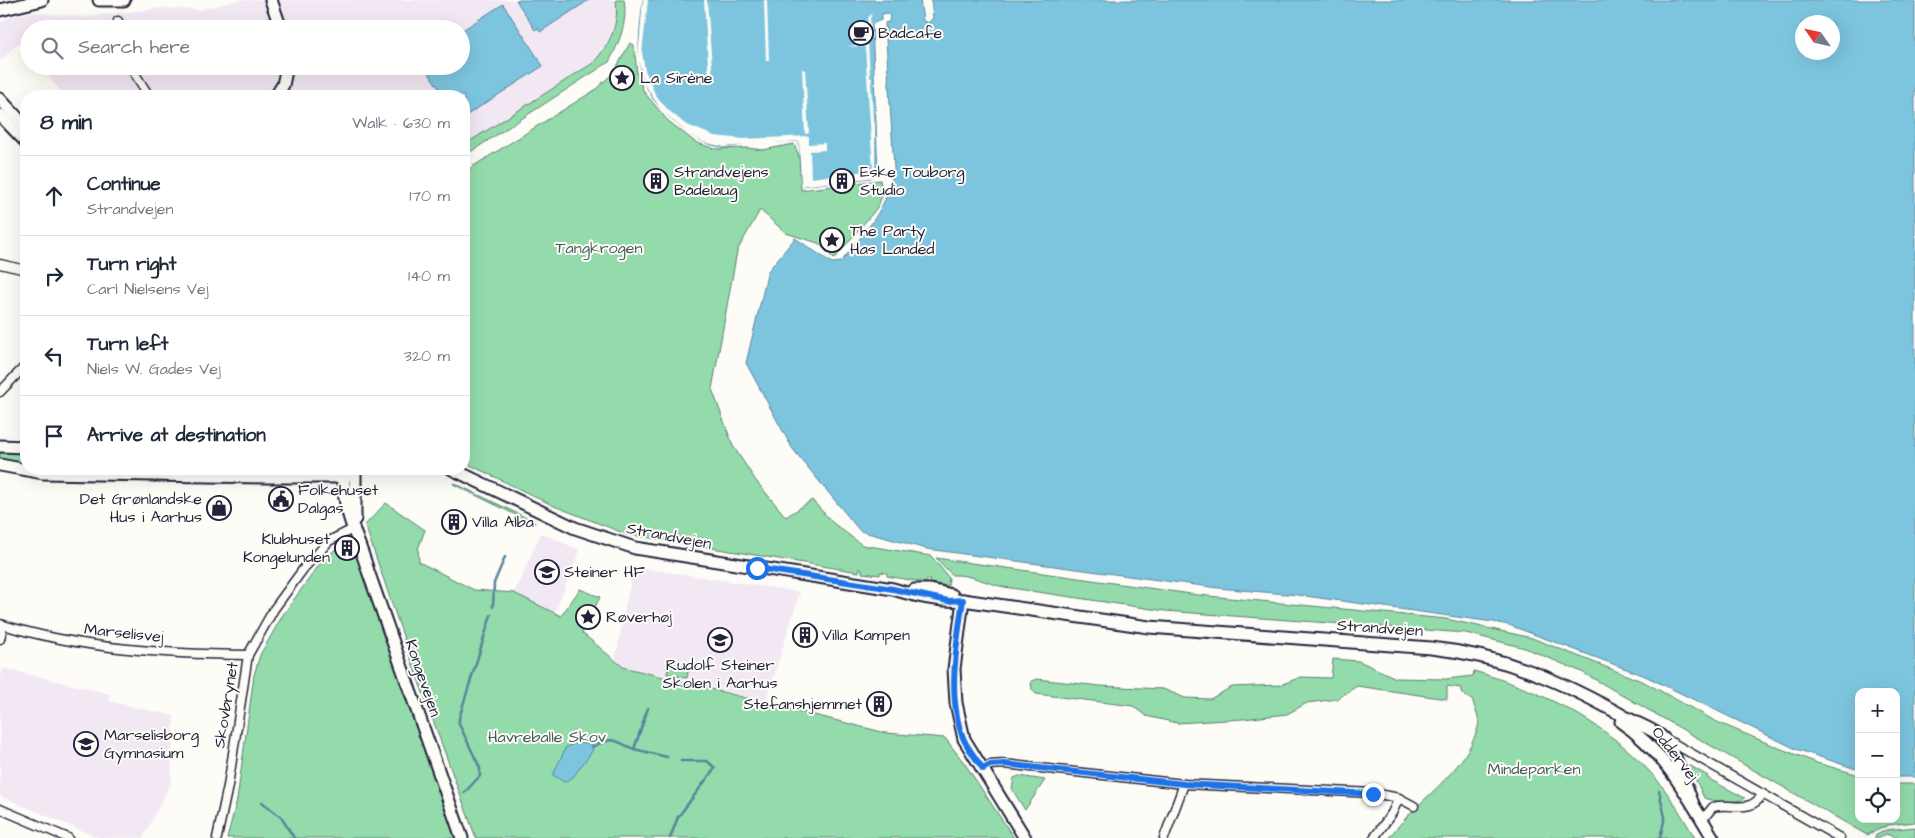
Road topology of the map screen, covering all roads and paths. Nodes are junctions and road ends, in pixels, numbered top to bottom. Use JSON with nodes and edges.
{"nodes":[{"id":1,"x":42,"y":0,"type":"edge"},
{"id":2,"x":99,"y":0,"type":"edge"},
{"id":3,"x":124,"y":0,"type":"edge"},
{"id":4,"x":271,"y":0,"type":"edge"},
{"id":5,"x":0,"y":10,"type":"edge"},
{"id":6,"x":278,"y":20,"type":"edge"},
{"id":7,"x":136,"y":75,"type":"edge"},
{"id":8,"x":285,"y":75,"type":"edge"},
{"id":9,"x":145,"y":90,"type":"edge"},
{"id":10,"x":280,"y":90,"type":"edge"},
{"id":11,"x":0,"y":100,"type":"edge"},
{"id":12,"x":0,"y":115,"type":"edge"},
{"id":13,"x":20,"y":121,"type":"edge"},
{"id":14,"x":20,"y":136,"type":"edge"},
{"id":15,"x":0,"y":264,"type":"edge"},
{"id":16,"x":20,"y":269,"type":"edge"},
{"id":17,"x":20,"y":371,"type":"edge"},
{"id":18,"x":0,"y":392,"type":"edge"},
{"id":19,"x":0,"y":446,"type":"edge"},
{"id":20,"x":20,"y":447,"type":"edge"},
{"id":21,"x":0,"y":466,"type":"edge"},
{"id":22,"x":20,"y":469,"type":"edge"},
{"id":23,"x":345,"y":475,"type":"edge"},
{"id":24,"x":355,"y":475,"type":"edge"},
{"id":25,"x":464,"y":475,"type":"edge"},
{"id":26,"x":355,"y":528,"type":"junction"},
{"id":27,"x":963,"y":600,"type":"junction"},
{"id":28,"x":2,"y":624,"type":"edge"},
{"id":29,"x":0,"y":639,"type":"edge"},
{"id":30,"x":248,"y":655,"type":"junction"},
{"id":31,"x":1579,"y":692,"type":"junction"},
{"id":32,"x":1663,"y":737,"type":"junction"},
{"id":33,"x":983,"y":769,"type":"junction"},
{"id":34,"x":1184,"y":784,"type":"junction"},
{"id":35,"x":1762,"y":794,"type":"junction"},
{"id":36,"x":1399,"y":798,"type":"junction"},
{"id":37,"x":1693,"y":804,"type":"junction"},
{"id":38,"x":1414,"y":806,"type":"dead end"},
{"id":39,"x":0,"y":809,"type":"edge"},
{"id":40,"x":1702,"y":820,"type":"junction"},
{"id":41,"x":68,"y":838,"type":"edge"},
{"id":42,"x":217,"y":838,"type":"edge"},
{"id":43,"x":462,"y":838,"type":"edge"},
{"id":44,"x":1026,"y":838,"type":"edge"},
{"id":45,"x":1164,"y":838,"type":"edge"},
{"id":46,"x":1374,"y":838,"type":"edge"},
{"id":47,"x":1713,"y":838,"type":"edge"},
{"id":48,"x":1840,"y":838,"type":"edge"}],
"edges":[{"from":1,"to":5,"type":"street"},
{"from":2,"to":3,"type":"street"},
{"from":4,"to":6,"type":"street"},
{"from":7,"to":9,"type":"street"},
{"from":8,"to":10,"type":"street"},
{"from":11,"to":13,"type":"street"},
{"from":12,"to":14,"type":"street"},
{"from":15,"to":16,"type":"street"},
{"from":17,"to":18,"type":"street"},
{"from":19,"to":20,"type":"street"},
{"from":21,"to":22,"type":"street"},
{"from":23,"to":26,"type":"street","name":"Kongevejen"},
{"from":24,"to":26,"type":"street"},
{"from":25,"to":27,"type":"street","name":"Strandvejen"},
{"from":26,"to":30,"type":"street","name":"Skovbrynet"},
{"from":26,"to":43,"type":"street","name":"Kongevejen"},
{"from":27,"to":31,"type":"street","name":"Strandvejen"},
{"from":27,"to":33,"type":"street"},
{"from":28,"to":29,"type":"street"},
{"from":28,"to":30,"type":"street","name":"Marselisvej"},
{"from":30,"to":42,"type":"street","name":"Skovbrynet"},
{"from":31,"to":32,"type":"street","name":"Strandvejen"},
{"from":31,"to":37,"type":"street","name":"Oddervej"},
{"from":32,"to":35,"type":"street","name":"Strandvejen"},
{"from":32,"to":37,"type":"street","name":"Oddervej"},
{"from":33,"to":34,"type":"street"},
{"from":33,"to":44,"type":"street"},
{"from":34,"to":36,"type":"street"},
{"from":34,"to":45,"type":"street"},
{"from":35,"to":40,"type":"street"},
{"from":35,"to":48,"type":"street","name":"Strandvejen"},
{"from":36,"to":38,"type":"street"},
{"from":36,"to":46,"type":"street"},
{"from":37,"to":40,"type":"street","name":"Oddervej"},
{"from":39,"to":41,"type":"street"},
{"from":40,"to":47,"type":"street","name":"Oddervej"}]}
